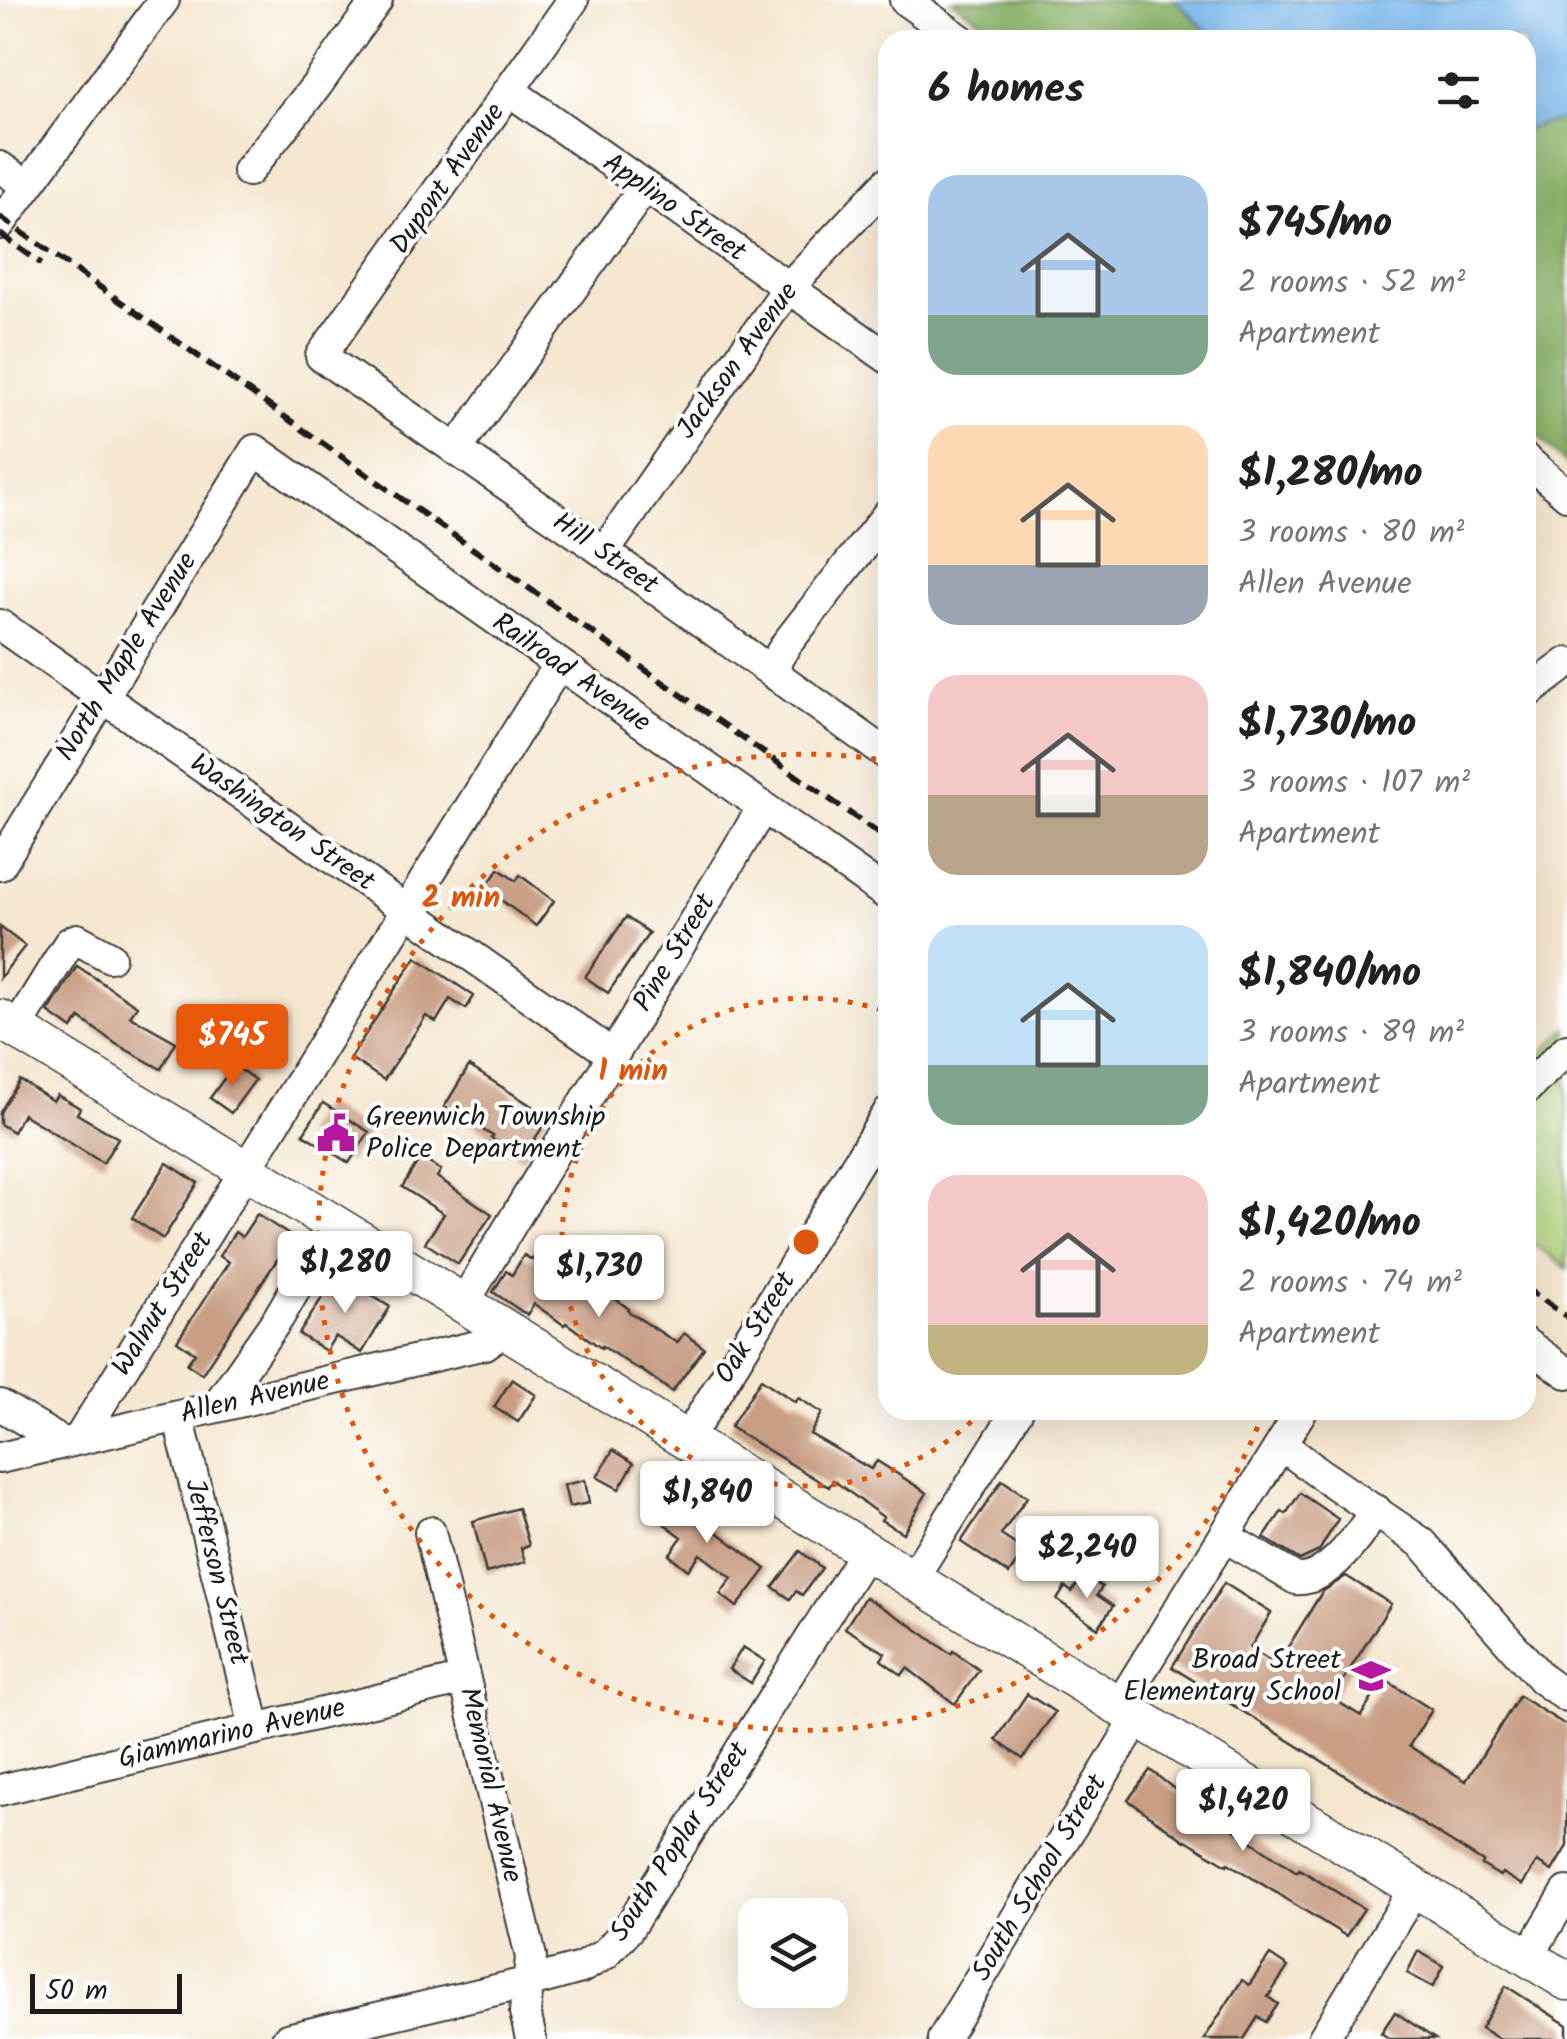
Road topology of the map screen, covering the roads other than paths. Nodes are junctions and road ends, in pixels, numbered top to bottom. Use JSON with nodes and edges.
{"nodes":[{"id":1,"x":164,"y":0,"type":"edge"},
{"id":2,"x":378,"y":0,"type":"edge"},
{"id":3,"x":573,"y":0,"type":"edge"},
{"id":4,"x":905,"y":0,"type":"edge"},
{"id":5,"x":947,"y":30,"type":"edge"},
{"id":6,"x":510,"y":91,"type":"junction"},
{"id":7,"x":0,"y":167,"type":"edge"},
{"id":8,"x":248,"y":171,"type":"dead end"},
{"id":9,"x":26,"y":186,"type":"junction"},
{"id":10,"x":646,"y":187,"type":"junction"},
{"id":11,"x":878,"y":193,"type":"edge"},
{"id":12,"x":0,"y":224,"type":"edge"},
{"id":13,"x":788,"y":288,"type":"junction"},
{"id":14,"x":878,"y":351,"type":"edge"},
{"id":15,"x":321,"y":356,"type":"joint"},
{"id":16,"x":254,"y":450,"type":"joint"},
{"id":17,"x":456,"y":450,"type":"junction"},
{"id":18,"x":1536,"y":468,"type":"edge"},
{"id":19,"x":1567,"y":495,"type":"edge"},
{"id":20,"x":878,"y":527,"type":"edge"},
{"id":21,"x":604,"y":552,"type":"junction"},
{"id":22,"x":0,"y":625,"type":"edge"},
{"id":23,"x":1567,"y":662,"type":"edge"},
{"id":24,"x":559,"y":664,"type":"junction"},
{"id":25,"x":770,"y":671,"type":"junction"},
{"id":26,"x":1536,"y":686,"type":"edge"},
{"id":27,"x":102,"y":697,"type":"junction"},
{"id":28,"x":878,"y":748,"type":"edge"},
{"id":29,"x":762,"y":807,"type":"junction"},
{"id":30,"x":0,"y":865,"type":"edge"},
{"id":31,"x":878,"y":888,"type":"edge"},
{"id":32,"x":407,"y":911,"type":"junction"},
{"id":33,"x":110,"y":956,"type":"dead end"},
{"id":34,"x":8,"y":1024,"type":"edge"},
{"id":35,"x":1567,"y":1049,"type":"edge"},
{"id":36,"x":613,"y":1055,"type":"junction"},
{"id":37,"x":1536,"y":1079,"type":"edge"},
{"id":38,"x":878,"y":1129,"type":"edge"},
{"id":39,"x":246,"y":1170,"type":"junction"},
{"id":40,"x":334,"y":1224,"type":"junction"},
{"id":41,"x":463,"y":1304,"type":"junction"},
{"id":42,"x":505,"y":1330,"type":"junction"},
{"id":43,"x":1536,"y":1351,"type":"edge"},
{"id":44,"x":1567,"y":1372,"type":"edge"},
{"id":45,"x":0,"y":1405,"type":"edge"},
{"id":46,"x":216,"y":1407,"type":"junction"},
{"id":47,"x":178,"y":1416,"type":"junction"},
{"id":48,"x":1012,"y":1420,"type":"edge"},
{"id":49,"x":1296,"y":1420,"type":"edge"},
{"id":50,"x":686,"y":1440,"type":"junction"},
{"id":51,"x":71,"y":1441,"type":"junction"},
{"id":52,"x":1281,"y":1444,"type":"junction"},
{"id":53,"x":0,"y":1458,"type":"edge"},
{"id":54,"x":1376,"y":1510,"type":"junction"},
{"id":55,"x":430,"y":1532,"type":"dead end"},
{"id":56,"x":1224,"y":1536,"type":"junction"},
{"id":57,"x":866,"y":1551,"type":"junction"},
{"id":58,"x":912,"y":1579,"type":"junction"},
{"id":59,"x":465,"y":1679,"type":"junction"},
{"id":60,"x":1567,"y":1697,"type":"edge"},
{"id":61,"x":1128,"y":1712,"type":"junction"},
{"id":62,"x":255,"y":1728,"type":"junction"},
{"id":63,"x":0,"y":1790,"type":"edge"},
{"id":64,"x":1414,"y":1888,"type":"junction"},
{"id":65,"x":1567,"y":1892,"type":"edge"},
{"id":66,"x":1546,"y":1943,"type":"edge"},
{"id":67,"x":1567,"y":1981,"type":"edge"},
{"id":68,"x":530,"y":1982,"type":"junction"},
{"id":69,"x":287,"y":2039,"type":"edge"},
{"id":70,"x":531,"y":2039,"type":"edge"},
{"id":71,"x":942,"y":2039,"type":"edge"},
{"id":72,"x":1323,"y":2039,"type":"edge"}],
"edges":[{"from":1,"to":9,"type":"street"},
{"from":2,"to":8,"type":"street"},
{"from":3,"to":6,"type":"street","name":"Dupont Avenue"},
{"from":4,"to":5,"type":"street"},
{"from":6,"to":10,"type":"street","name":"Applino Street"},
{"from":6,"to":15,"type":"street","name":"Dupont Avenue"},
{"from":7,"to":9,"type":"street"},
{"from":9,"to":12,"type":"street"},
{"from":10,"to":13,"type":"street","name":"Applino Street"},
{"from":10,"to":17,"type":"street"},
{"from":11,"to":13,"type":"street","name":"Jackson Avenue"},
{"from":13,"to":14,"type":"street","name":"Applino Street"},
{"from":13,"to":21,"type":"street","name":"Jackson Avenue"},
{"from":15,"to":17,"type":"street","name":"Hill Street"},
{"from":16,"to":24,"type":"street","name":"Railroad Avenue"},
{"from":16,"to":27,"type":"street","name":"North Maple Avenue"},
{"from":17,"to":21,"type":"street","name":"Hill Street"},
{"from":18,"to":19,"type":"street"},
{"from":20,"to":25,"type":"street"},
{"from":21,"to":25,"type":"street","name":"Hill Street"},
{"from":22,"to":27,"type":"street","name":"Washington Street"},
{"from":23,"to":26,"type":"street"},
{"from":24,"to":29,"type":"street","name":"Railroad Avenue"},
{"from":24,"to":32,"type":"street","name":"Walnut Street"},
{"from":25,"to":28,"type":"street","name":"Hill Street"},
{"from":27,"to":30,"type":"street","name":"North Maple Avenue"},
{"from":27,"to":32,"type":"street","name":"Washington Street"},
{"from":29,"to":31,"type":"street","name":"Railroad Avenue"},
{"from":29,"to":36,"type":"street","name":"Pine Street"},
{"from":32,"to":36,"type":"street","name":"Washington Street"},
{"from":32,"to":39,"type":"street","name":"Walnut Street"},
{"from":33,"to":34,"type":"street"},
{"from":34,"to":39,"type":"main road"},
{"from":35,"to":37,"type":"street"},
{"from":36,"to":41,"type":"street","name":"Pine Street"},
{"from":38,"to":50,"type":"street","name":"Oak Street"},
{"from":39,"to":40,"type":"main road"},
{"from":39,"to":51,"type":"street","name":"Walnut Street"},
{"from":40,"to":41,"type":"main road"},
{"from":40,"to":46,"type":"street"},
{"from":41,"to":42,"type":"main road"},
{"from":42,"to":46,"type":"street","name":"Allen Avenue"},
{"from":42,"to":50,"type":"main road"},
{"from":43,"to":44,"type":"street"},
{"from":45,"to":51,"type":"street"},
{"from":46,"to":47,"type":"street","name":"Allen Avenue"},
{"from":47,"to":51,"type":"street","name":"Allen Avenue"},
{"from":47,"to":62,"type":"street","name":"Jefferson Street"},
{"from":48,"to":58,"type":"street"},
{"from":49,"to":52,"type":"street","name":"South School Street"},
{"from":50,"to":57,"type":"main road"},
{"from":51,"to":53,"type":"street","name":"Allen Avenue"},
{"from":52,"to":54,"type":"street"},
{"from":52,"to":56,"type":"street","name":"South School Street"},
{"from":54,"to":56,"type":"street"},
{"from":54,"to":60,"type":"street"},
{"from":55,"to":59,"type":"street","name":"Memorial Avenue"},
{"from":56,"to":61,"type":"street","name":"South School Street"},
{"from":57,"to":58,"type":"main road"},
{"from":57,"to":68,"type":"street","name":"South Poplar Street"},
{"from":58,"to":61,"type":"main road"},
{"from":59,"to":62,"type":"street","name":"Giammarino Avenue"},
{"from":59,"to":68,"type":"street","name":"Memorial Avenue"},
{"from":61,"to":64,"type":"main road"},
{"from":61,"to":71,"type":"street","name":"South School Street"},
{"from":62,"to":63,"type":"street","name":"Giammarino Avenue"},
{"from":64,"to":66,"type":"main road"},
{"from":64,"to":72,"type":"street"},
{"from":65,"to":66,"type":"street"},
{"from":66,"to":67,"type":"main road"},
{"from":68,"to":69,"type":"street","name":"South Poplar Street"},
{"from":68,"to":70,"type":"street","name":"Memorial Avenue"}]}
